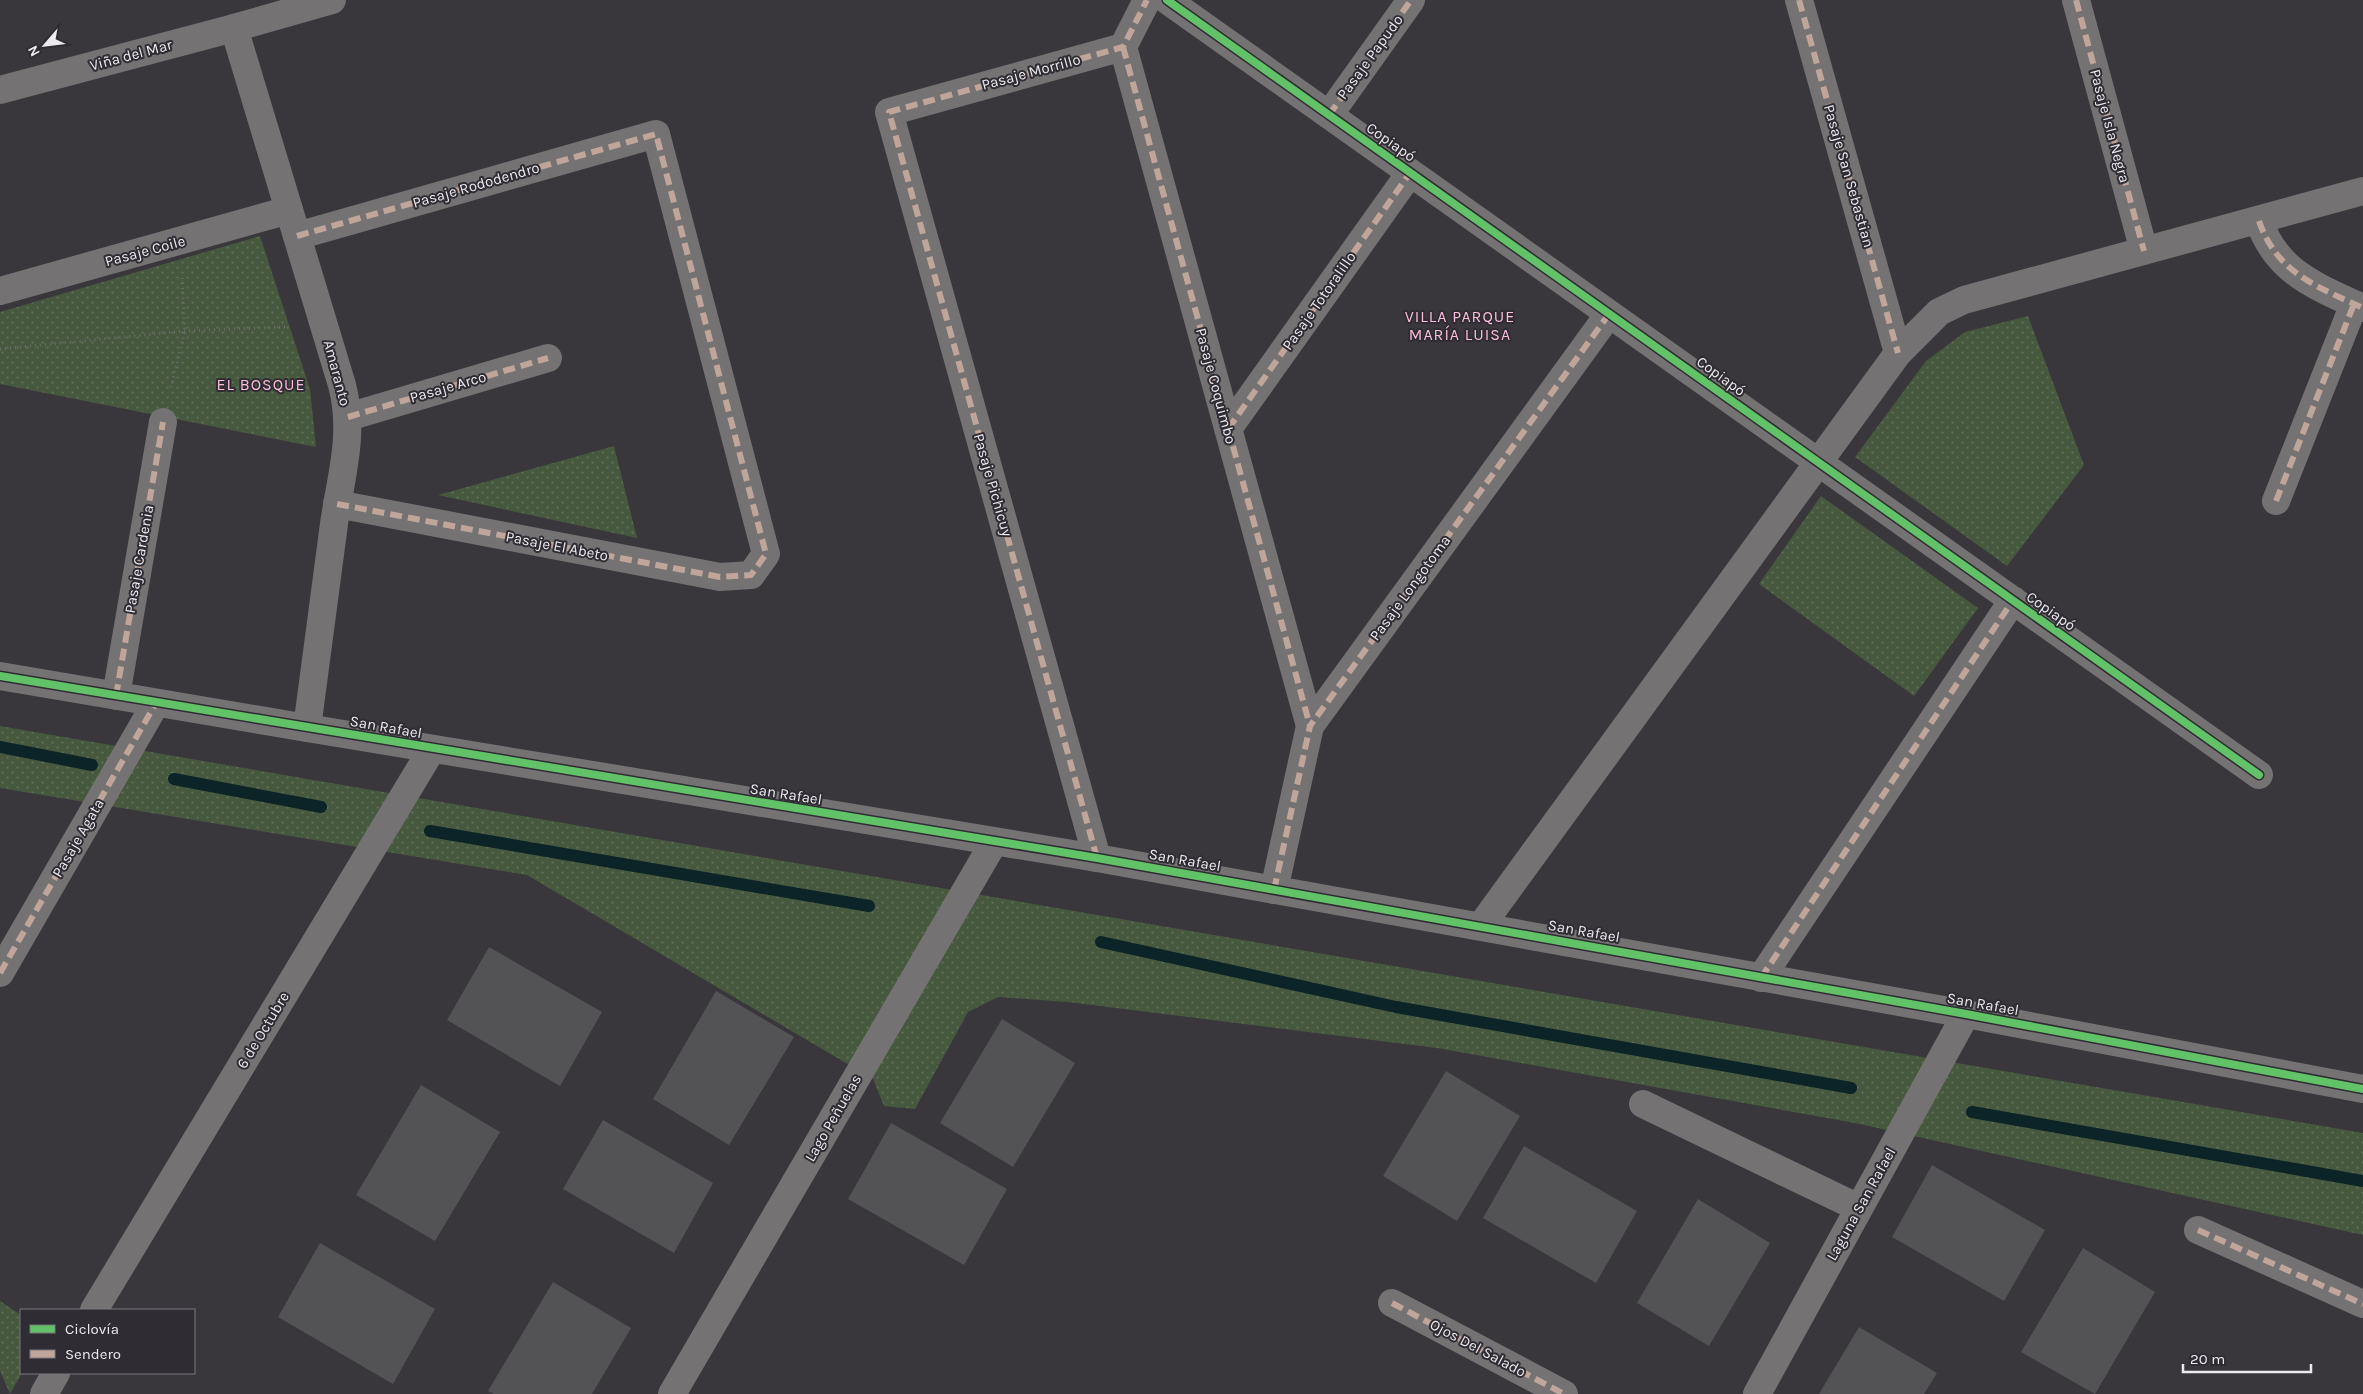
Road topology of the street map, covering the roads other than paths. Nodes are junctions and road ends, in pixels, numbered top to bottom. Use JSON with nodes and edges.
{"nodes":[{"id":1,"x":332,"y":0,"type":"edge"},
{"id":2,"x":1147,"y":0,"type":"edge"},
{"id":3,"x":1167,"y":0,"type":"edge"},
{"id":4,"x":1412,"y":0,"type":"edge"},
{"id":5,"x":1799,"y":0,"type":"edge"},
{"id":6,"x":2076,"y":0,"type":"edge"},
{"id":7,"x":234,"y":28,"type":"junction"},
{"id":8,"x":1123,"y":47,"type":"junction"},
{"id":9,"x":0,"y":90,"type":"edge"},
{"id":10,"x":889,"y":112,"type":"joint"},
{"id":11,"x":1329,"y":115,"type":"junction"},
{"id":12,"x":1410,"y":172,"type":"junction"},
{"id":13,"x":2363,"y":191,"type":"edge"},
{"id":14,"x":289,"y":210,"type":"junction"},
{"id":15,"x":2258,"y":220,"type":"junction"},
{"id":16,"x":296,"y":236,"type":"junction"},
{"id":17,"x":2144,"y":251,"type":"junction"},
{"id":18,"x":0,"y":291,"type":"edge"},
{"id":19,"x":2358,"y":306,"type":"edge"},
{"id":20,"x":1609,"y":314,"type":"junction"},
{"id":21,"x":1898,"y":353,"type":"junction"},
{"id":22,"x":548,"y":358,"type":"dead end"},
{"id":23,"x":348,"y":416,"type":"junction"},
{"id":24,"x":163,"y":422,"type":"road end"},
{"id":25,"x":1228,"y":429,"type":"junction"},
{"id":26,"x":1818,"y":463,"type":"junction"},
{"id":27,"x":2276,"y":501,"type":"dead end"},
{"id":28,"x":337,"y":504,"type":"junction"},
{"id":29,"x":766,"y":554,"type":"joint"},
{"id":30,"x":2013,"y":600,"type":"junction"},
{"id":31,"x":0,"y":676,"type":"edge"},
{"id":32,"x":116,"y":696,"type":"junction"},
{"id":33,"x":156,"y":703,"type":"junction"},
{"id":34,"x":1310,"y":726,"type":"junction"},
{"id":35,"x":307,"y":728,"type":"junction"},
{"id":36,"x":432,"y":749,"type":"junction"},
{"id":37,"x":2259,"y":775,"type":"dead end"},
{"id":38,"x":994,"y":842,"type":"junction"},
{"id":39,"x":1097,"y":858,"type":"junction"},
{"id":40,"x":1274,"y":890,"type":"junction"},
{"id":41,"x":1480,"y":926,"type":"junction"},
{"id":42,"x":0,"y":973,"type":"edge"},
{"id":43,"x":1761,"y":978,"type":"junction"},
{"id":44,"x":1966,"y":1014,"type":"junction"},
{"id":45,"x":2363,"y":1088,"type":"edge"},
{"id":46,"x":1643,"y":1104,"type":"dead end"},
{"id":47,"x":1859,"y":1208,"type":"junction"},
{"id":48,"x":2198,"y":1230,"type":"dead end"},
{"id":49,"x":1392,"y":1303,"type":"dead end"},
{"id":50,"x":2363,"y":1304,"type":"edge"},
{"id":51,"x":95,"y":1309,"type":"edge"},
{"id":52,"x":55,"y":1374,"type":"edge"},
{"id":53,"x":44,"y":1394,"type":"edge"},
{"id":54,"x":672,"y":1394,"type":"edge"},
{"id":55,"x":1564,"y":1394,"type":"edge"},
{"id":56,"x":1757,"y":1394,"type":"edge"}],
"edges":[{"from":1,"to":7,"type":"street","name":"Viña del Mar"},
{"from":2,"to":8,"type":"street"},
{"from":3,"to":11,"type":"street","name":"Copiapó"},
{"from":4,"to":11,"type":"street","name":"Pasaje Papudo"},
{"from":5,"to":21,"type":"street","name":"Pasaje San Sebastian"},
{"from":6,"to":17,"type":"street","name":"Pasaje Isla Negra"},
{"from":7,"to":9,"type":"street","name":"Viña del Mar"},
{"from":7,"to":14,"type":"street","name":"Amaranto"},
{"from":8,"to":10,"type":"street","name":"Pasaje Morrillo"},
{"from":8,"to":25,"type":"street","name":"Pasaje Coquimbo"},
{"from":10,"to":39,"type":"street","name":"Pasaje Pichicuy"},
{"from":11,"to":12,"type":"street","name":"Copiapó"},
{"from":12,"to":20,"type":"street","name":"Copiapó"},
{"from":12,"to":25,"type":"street","name":"Pasaje Totoralillo"},
{"from":13,"to":15,"type":"street"},
{"from":14,"to":16,"type":"street","name":"Amaranto"},
{"from":14,"to":18,"type":"street","name":"Pasaje Coile"},
{"from":15,"to":17,"type":"street"},
{"from":15,"to":19,"type":"street"},
{"from":16,"to":23,"type":"street","name":"Amaranto"},
{"from":16,"to":29,"type":"street","name":"Pasaje Rododendro"},
{"from":17,"to":21,"type":"street"},
{"from":19,"to":27,"type":"street"},
{"from":20,"to":26,"type":"street","name":"Copiapó"},
{"from":20,"to":34,"type":"street","name":"Pasaje Longotoma"},
{"from":21,"to":26,"type":"street"},
{"from":22,"to":23,"type":"street","name":"Pasaje Arco"},
{"from":23,"to":28,"type":"street","name":"Amaranto"},
{"from":24,"to":32,"type":"street","name":"Pasaje Cardenia"},
{"from":25,"to":34,"type":"street","name":"Pasaje Coquimbo"},
{"from":26,"to":30,"type":"street","name":"Copiapó"},
{"from":26,"to":41,"type":"street"},
{"from":28,"to":29,"type":"street","name":"Pasaje El Abeto"},
{"from":28,"to":35,"type":"street","name":"Amaranto"},
{"from":30,"to":37,"type":"street","name":"Copiapó"},
{"from":30,"to":43,"type":"street"},
{"from":31,"to":32,"type":"street","name":"San Rafael"},
{"from":32,"to":33,"type":"street","name":"San Rafael"},
{"from":33,"to":35,"type":"street","name":"San Rafael"},
{"from":33,"to":42,"type":"street","name":"Pasaje Agata"},
{"from":34,"to":40,"type":"street","name":"Pasaje Longotoma"},
{"from":35,"to":36,"type":"street","name":"San Rafael"},
{"from":36,"to":38,"type":"street","name":"San Rafael"},
{"from":36,"to":51,"type":"street","name":"6 de Octubre"},
{"from":38,"to":39,"type":"street","name":"San Rafael"},
{"from":38,"to":54,"type":"street","name":"Lago Peñuelas"},
{"from":39,"to":40,"type":"street","name":"San Rafael"},
{"from":40,"to":41,"type":"street","name":"San Rafael"},
{"from":41,"to":43,"type":"street","name":"San Rafael"},
{"from":43,"to":44,"type":"street","name":"San Rafael"},
{"from":44,"to":45,"type":"street","name":"San Rafael"},
{"from":44,"to":47,"type":"street","name":"Laguna San Rafael"},
{"from":46,"to":47,"type":"street"},
{"from":47,"to":56,"type":"street","name":"Laguna San Rafael"},
{"from":48,"to":50,"type":"street"},
{"from":49,"to":55,"type":"street","name":"Ojos Del Salado"},
{"from":52,"to":53,"type":"street"}]}
